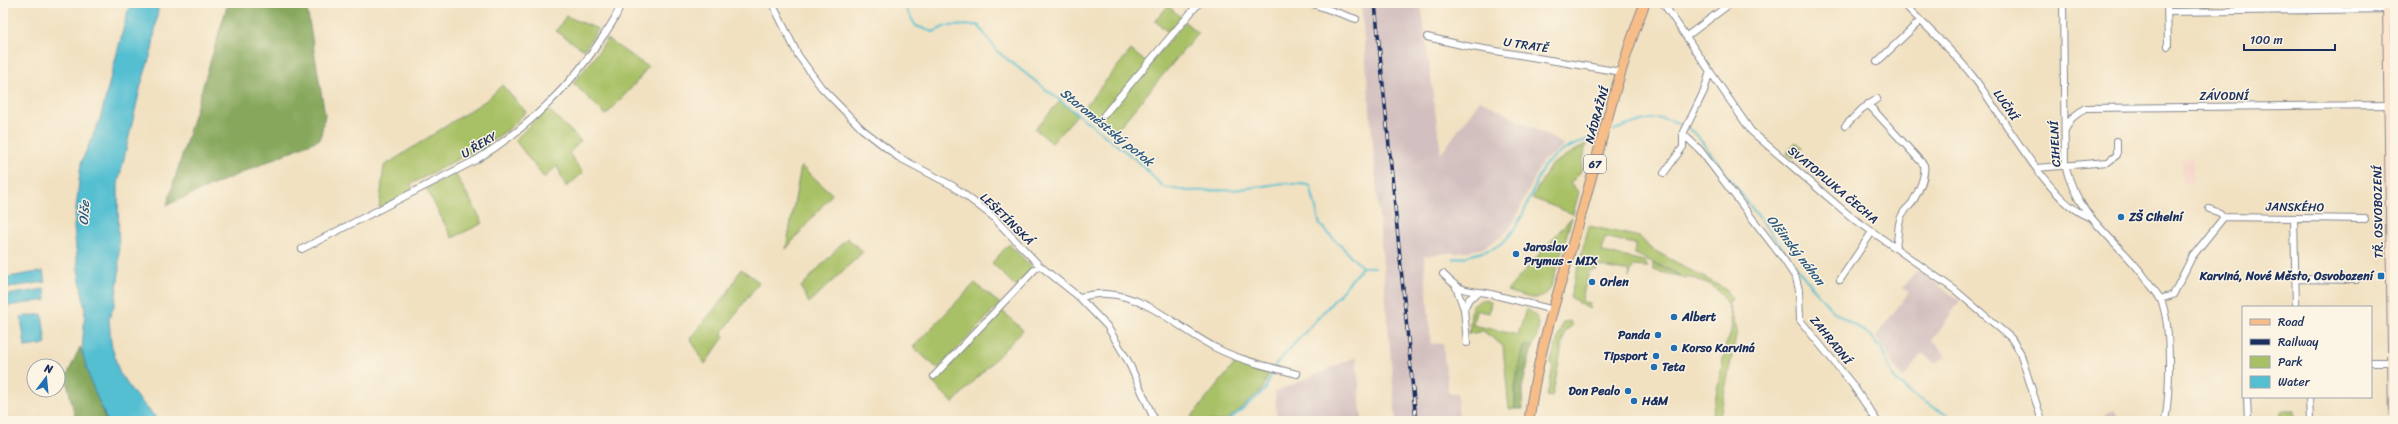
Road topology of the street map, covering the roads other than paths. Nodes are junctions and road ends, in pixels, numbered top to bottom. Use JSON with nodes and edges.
{"nodes":[{"id":1,"x":620,"y":3,"type":"edge"},
{"id":2,"x":772,"y":3,"type":"edge"},
{"id":3,"x":1199,"y":3,"type":"edge"},
{"id":4,"x":1310,"y":3,"type":"edge"},
{"id":5,"x":1637,"y":3,"type":"edge"},
{"id":6,"x":1645,"y":3,"type":"edge"},
{"id":7,"x":1663,"y":3,"type":"edge"},
{"id":8,"x":1731,"y":3,"type":"edge"},
{"id":9,"x":1903,"y":3,"type":"edge"},
{"id":10,"x":2063,"y":3,"type":"edge"},
{"id":11,"x":2168,"y":3,"type":"edge"},
{"id":12,"x":2389,"y":7,"type":"edge"},
{"id":13,"x":2168,"y":12,"type":"junction"},
{"id":14,"x":1639,"y":18,"type":"junction"},
{"id":15,"x":1356,"y":20,"type":"dead end"},
{"id":16,"x":1920,"y":21,"type":"junction"},
{"id":17,"x":1427,"y":36,"type":"dead end"},
{"id":18,"x":1686,"y":36,"type":"junction"},
{"id":19,"x":2168,"y":46,"type":"dead end"},
{"id":20,"x":1877,"y":62,"type":"dead end"},
{"id":21,"x":1710,"y":71,"type":"junction"},
{"id":22,"x":1622,"y":72,"type":"junction"},
{"id":23,"x":1877,"y":99,"type":"dead end"},
{"id":24,"x":1868,"y":104,"type":"junction"},
{"id":25,"x":2391,"y":105,"type":"edge"},
{"id":26,"x":1104,"y":115,"type":"dead end"},
{"id":27,"x":1845,"y":126,"type":"dead end"},
{"id":28,"x":1685,"y":129,"type":"junction"},
{"id":29,"x":2065,"y":130,"type":"junction"},
{"id":30,"x":2117,"y":141,"type":"dead end"},
{"id":31,"x":2065,"y":165,"type":"junction"},
{"id":32,"x":2037,"y":168,"type":"junction"},
{"id":33,"x":1664,"y":173,"type":"dead end"},
{"id":34,"x":2209,"y":209,"type":"dead end"},
{"id":35,"x":2222,"y":215,"type":"junction"},
{"id":36,"x":2090,"y":217,"type":"junction"},
{"id":37,"x":2294,"y":218,"type":"junction"},
{"id":38,"x":2365,"y":219,"type":"dead end"},
{"id":39,"x":1872,"y":232,"type":"junction"},
{"id":40,"x":1895,"y":248,"type":"junction"},
{"id":41,"x":302,"y":249,"type":"dead end"},
{"id":42,"x":1039,"y":265,"type":"junction"},
{"id":43,"x":1443,"y":274,"type":"dead end"},
{"id":44,"x":2296,"y":279,"type":"junction"},
{"id":45,"x":1840,"y":280,"type":"dead end"},
{"id":46,"x":2356,"y":280,"type":"dead end"},
{"id":47,"x":1456,"y":287,"type":"junction"},
{"id":48,"x":1476,"y":294,"type":"junction"},
{"id":49,"x":1078,"y":297,"type":"junction"},
{"id":50,"x":2160,"y":299,"type":"junction"},
{"id":51,"x":2296,"y":306,"type":"edge"},
{"id":52,"x":1464,"y":309,"type":"junction"},
{"id":53,"x":1554,"y":310,"type":"junction"},
{"id":54,"x":1467,"y":343,"type":"dead end"},
{"id":55,"x":2372,"y":362,"type":"edge"},
{"id":56,"x":2394,"y":362,"type":"edge"},
{"id":57,"x":1297,"y":374,"type":"dead end"},
{"id":58,"x":934,"y":376,"type":"dead end"},
{"id":59,"x":2247,"y":398,"type":"edge"},
{"id":60,"x":2309,"y":398,"type":"edge"},
{"id":61,"x":1155,"y":421,"type":"edge"},
{"id":62,"x":1530,"y":421,"type":"edge"},
{"id":63,"x":1877,"y":421,"type":"edge"},
{"id":64,"x":2042,"y":421,"type":"edge"},
{"id":65,"x":2165,"y":421,"type":"edge"},
{"id":66,"x":2248,"y":421,"type":"edge"},
{"id":67,"x":2310,"y":421,"type":"edge"},
{"id":68,"x":2393,"y":421,"type":"edge"}],
"edges":[{"from":1,"to":41,"type":"street","name":"U ŘEKY"},
{"from":2,"to":42,"type":"street","name":"LEŠETÍNSKÁ"},
{"from":3,"to":26,"type":"street"},
{"from":4,"to":15,"type":"street"},
{"from":5,"to":14,"type":"main road"},
{"from":6,"to":14,"type":"main road","name":"NÁDRAŽNÍ","number":"67"},
{"from":7,"to":18,"type":"street","name":"SVATOPLUKA ČECHA"},
{"from":8,"to":18,"type":"street"},
{"from":9,"to":16,"type":"street","name":"LUČNÍ"},
{"from":10,"to":29,"type":"street","name":"CIHELNÍ"},
{"from":11,"to":13,"type":"street"},
{"from":12,"to":13,"type":"street"},
{"from":12,"to":25,"type":"street","name":"TŘ. OSVOBOZENÍ"},
{"from":13,"to":19,"type":"street"},
{"from":14,"to":22,"type":"main road","name":"NÁDRAŽNÍ","number":"67"},
{"from":16,"to":20,"type":"street"},
{"from":16,"to":32,"type":"street","name":"LUČNÍ"},
{"from":17,"to":22,"type":"street","name":"U TRATĚ"},
{"from":18,"to":21,"type":"street","name":"SVATOPLUKA ČECHA"},
{"from":21,"to":28,"type":"street"},
{"from":21,"to":39,"type":"street","name":"SVATOPLUKA ČECHA"},
{"from":22,"to":53,"type":"main road","name":"NÁDRAŽNÍ","number":"67"},
{"from":23,"to":24,"type":"street"},
{"from":24,"to":27,"type":"street"},
{"from":24,"to":40,"type":"street"},
{"from":25,"to":29,"type":"street","name":"ZÁVODNÍ"},
{"from":25,"to":56,"type":"street","name":"TŘ. OSVOBOZENÍ"},
{"from":28,"to":33,"type":"street"},
{"from":28,"to":63,"type":"street","name":"ZAHRADNÍ"},
{"from":29,"to":31,"type":"street","name":"CIHELNÍ"},
{"from":30,"to":31,"type":"street"},
{"from":31,"to":32,"type":"street"},
{"from":31,"to":36,"type":"street","name":"CIHELNÍ"},
{"from":32,"to":36,"type":"street","name":"LUČNÍ"},
{"from":34,"to":35,"type":"street","name":"JANSKÉHO"},
{"from":35,"to":37,"type":"street","name":"JANSKÉHO"},
{"from":35,"to":50,"type":"street"},
{"from":36,"to":50,"type":"street","name":"CIHELNÍ"},
{"from":37,"to":38,"type":"street","name":"JANSKÉHO"},
{"from":37,"to":44,"type":"street"},
{"from":39,"to":40,"type":"street","name":"SVATOPLUKA ČECHA"},
{"from":39,"to":45,"type":"street"},
{"from":40,"to":64,"type":"street","name":"SVATOPLUKA ČECHA"},
{"from":42,"to":49,"type":"street","name":"LEŠETÍNSKÁ"},
{"from":42,"to":58,"type":"street"},
{"from":43,"to":47,"type":"street"},
{"from":44,"to":46,"type":"street"},
{"from":44,"to":51,"type":"street"},
{"from":47,"to":48,"type":"street"},
{"from":47,"to":52,"type":"street"},
{"from":48,"to":52,"type":"street"},
{"from":48,"to":53,"type":"street"},
{"from":49,"to":57,"type":"street"},
{"from":49,"to":61,"type":"street","name":"LEŠETÍNSKÁ"},
{"from":50,"to":65,"type":"street","name":"CIHELNÍ"},
{"from":52,"to":54,"type":"street"},
{"from":53,"to":62,"type":"main road","name":"NÁDRAŽNÍ","number":"67"},
{"from":55,"to":56,"type":"street"},
{"from":56,"to":68,"type":"street","name":"TŘ. OSVOBOZENÍ"},
{"from":59,"to":66,"type":"street"},
{"from":60,"to":67,"type":"street"}]}
